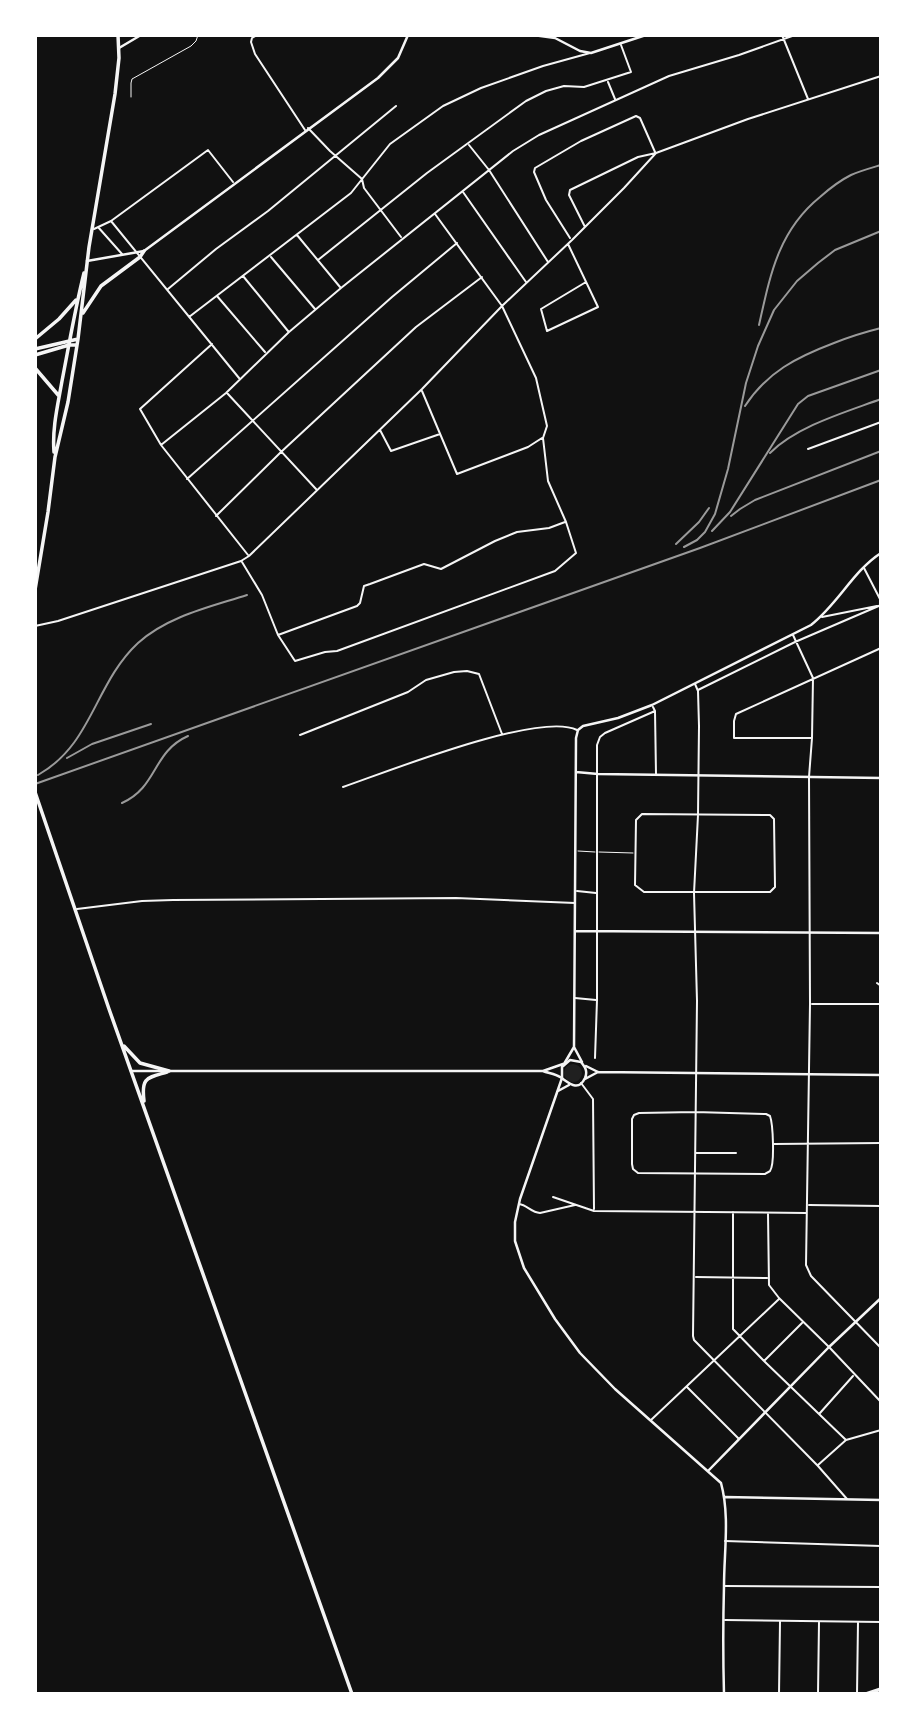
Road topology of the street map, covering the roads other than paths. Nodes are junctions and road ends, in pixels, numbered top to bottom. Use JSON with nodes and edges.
{"nodes":[{"id":1,"x":118,"y":35,"type":"edge"},
{"id":2,"x":141,"y":35,"type":"edge"},
{"id":3,"x":198,"y":35,"type":"edge"},
{"id":4,"x":257,"y":35,"type":"edge"},
{"id":5,"x":408,"y":35,"type":"edge"},
{"id":6,"x":533,"y":35,"type":"edge"},
{"id":7,"x":539,"y":35,"type":"edge"},
{"id":8,"x":646,"y":35,"type":"edge"},
{"id":9,"x":782,"y":35,"type":"edge"},
{"id":10,"x":795,"y":35,"type":"edge"},
{"id":11,"x":784,"y":40,"type":"junction"},
{"id":12,"x":621,"y":43,"type":"junction"},
{"id":13,"x":119,"y":48,"type":"junction"},
{"id":14,"x":591,"y":53,"type":"junction"},
{"id":15,"x":881,"y":76,"type":"edge"},
{"id":16,"x":608,"y":80,"type":"junction"},
{"id":17,"x":131,"y":97,"type":"dead end"},
{"id":18,"x":808,"y":99,"type":"junction"},
{"id":19,"x":616,"y":100,"type":"junction"},
{"id":20,"x":396,"y":106,"type":"dead end"},
{"id":21,"x":307,"y":130,"type":"junction"},
{"id":22,"x":467,"y":144,"type":"junction"},
{"id":23,"x":656,"y":153,"type":"junction"},
{"id":24,"x":337,"y":155,"type":"junction"},
{"id":25,"x":489,"y":170,"type":"junction"},
{"id":26,"x":362,"y":179,"type":"junction"},
{"id":27,"x":234,"y":183,"type":"junction"},
{"id":28,"x":463,"y":191,"type":"junction"},
{"id":29,"x":381,"y":209,"type":"junction"},
{"id":30,"x":435,"y":213,"type":"junction"},
{"id":31,"x":111,"y":221,"type":"junction"},
{"id":32,"x":98,"y":227,"type":"junction"},
{"id":33,"x":585,"y":227,"type":"junction"},
{"id":34,"x":92,"y":230,"type":"junction"},
{"id":35,"x":297,"y":235,"type":"junction"},
{"id":36,"x":402,"y":238,"type":"junction"},
{"id":37,"x":572,"y":240,"type":"junction"},
{"id":38,"x":457,"y":243,"type":"junction"},
{"id":39,"x":568,"y":244,"type":"junction"},
{"id":40,"x":144,"y":251,"type":"joint"},
{"id":41,"x":122,"y":255,"type":"junction"},
{"id":42,"x":138,"y":255,"type":"junction"},
{"id":43,"x":269,"y":256,"type":"junction"},
{"id":44,"x":318,"y":260,"type":"junction"},
{"id":45,"x":87,"y":261,"type":"junction"},
{"id":46,"x":548,"y":263,"type":"junction"},
{"id":47,"x":243,"y":276,"type":"junction"},
{"id":48,"x":482,"y":277,"type":"junction"},
{"id":49,"x":586,"y":282,"type":"junction"},
{"id":50,"x":527,"y":284,"type":"junction"},
{"id":51,"x":341,"y":288,"type":"junction"},
{"id":52,"x":168,"y":289,"type":"junction"},
{"id":53,"x":217,"y":296,"type":"junction"},
{"id":54,"x":78,"y":299,"type":"junction"},
{"id":55,"x":502,"y":306,"type":"junction"},
{"id":56,"x":315,"y":310,"type":"junction"},
{"id":57,"x":82,"y":315,"type":"junction"},
{"id":58,"x":189,"y":317,"type":"junction"},
{"id":59,"x":289,"y":332,"type":"junction"},
{"id":60,"x":35,"y":339,"type":"edge"},
{"id":61,"x":78,"y":339,"type":"junction"},
{"id":62,"x":70,"y":340,"type":"junction"},
{"id":63,"x":212,"y":344,"type":"junction"},
{"id":64,"x":69,"y":345,"type":"junction"},
{"id":65,"x":77,"y":345,"type":"junction"},
{"id":66,"x":35,"y":349,"type":"edge"},
{"id":67,"x":266,"y":353,"type":"junction"},
{"id":68,"x":35,"y":355,"type":"edge"},
{"id":69,"x":35,"y":368,"type":"edge"},
{"id":70,"x":240,"y":379,"type":"junction"},
{"id":71,"x":422,"y":389,"type":"junction"},
{"id":72,"x":226,"y":393,"type":"junction"},
{"id":73,"x":60,"y":397,"type":"junction"},
{"id":74,"x":253,"y":422,"type":"junction"},
{"id":75,"x":881,"y":422,"type":"edge"},
{"id":76,"x":380,"y":429,"type":"junction"},
{"id":77,"x":441,"y":434,"type":"junction"},
{"id":78,"x":543,"y":438,"type":"junction"},
{"id":79,"x":162,"y":445,"type":"junction"},
{"id":80,"x":808,"y":449,"type":"dead end"},
{"id":81,"x":281,"y":452,"type":"junction"},
{"id":82,"x":55,"y":457,"type":"junction"},
{"id":83,"x":187,"y":479,"type":"junction"},
{"id":84,"x":316,"y":489,"type":"junction"},
{"id":85,"x":216,"y":516,"type":"junction"},
{"id":86,"x":566,"y":522,"type":"junction"},
{"id":87,"x":881,"y":553,"type":"edge"},
{"id":88,"x":249,"y":556,"type":"junction"},
{"id":89,"x":241,"y":561,"type":"junction"},
{"id":90,"x":864,"y":568,"type":"junction"},
{"id":91,"x":35,"y":590,"type":"edge"},
{"id":92,"x":881,"y":604,"type":"edge"},
{"id":93,"x":822,"y":617,"type":"junction"},
{"id":94,"x":35,"y":626,"type":"edge"},
{"id":95,"x":792,"y":634,"type":"junction"},
{"id":96,"x":278,"y":635,"type":"junction"},
{"id":97,"x":795,"y":642,"type":"junction"},
{"id":98,"x":881,"y":648,"type":"edge"},
{"id":99,"x":813,"y":678,"type":"junction"},
{"id":100,"x":695,"y":684,"type":"junction"},
{"id":101,"x":698,"y":691,"type":"junction"},
{"id":102,"x":652,"y":705,"type":"junction"},
{"id":103,"x":655,"y":711,"type":"junction"},
{"id":104,"x":622,"y":717,"type":"junction"},
{"id":105,"x":625,"y":724,"type":"junction"},
{"id":106,"x":578,"y":730,"type":"junction"},
{"id":107,"x":502,"y":734,"type":"junction"},
{"id":108,"x":300,"y":735,"type":"dead end"},
{"id":109,"x":812,"y":738,"type":"junction"},
{"id":110,"x":575,"y":772,"type":"junction"},
{"id":111,"x":598,"y":774,"type":"junction"},
{"id":112,"x":656,"y":775,"type":"junction"},
{"id":113,"x":698,"y":776,"type":"junction"},
{"id":114,"x":808,"y":777,"type":"junction"},
{"id":115,"x":881,"y":778,"type":"edge"},
{"id":116,"x":343,"y":787,"type":"dead end"},
{"id":117,"x":36,"y":794,"type":"edge"},
{"id":118,"x":698,"y":815,"type":"junction"},
{"id":119,"x":576,"y":851,"type":"junction"},
{"id":120,"x":597,"y":852,"type":"junction"},
{"id":121,"x":635,"y":853,"type":"junction"},
{"id":122,"x":576,"y":891,"type":"junction"},
{"id":123,"x":694,"y":893,"type":"junction"},
{"id":124,"x":597,"y":894,"type":"junction"},
{"id":125,"x":576,"y":903,"type":"junction"},
{"id":126,"x":75,"y":909,"type":"junction"},
{"id":127,"x":576,"y":931,"type":"junction"},
{"id":128,"x":596,"y":931,"type":"junction"},
{"id":129,"x":695,"y":933,"type":"junction"},
{"id":130,"x":808,"y":933,"type":"junction"},
{"id":131,"x":881,"y":933,"type":"edge"},
{"id":132,"x":877,"y":983,"type":"dead end"},
{"id":133,"x":881,"y":986,"type":"edge"},
{"id":134,"x":575,"y":998,"type":"junction"},
{"id":135,"x":597,"y":1000,"type":"junction"},
{"id":136,"x":810,"y":1004,"type":"junction"},
{"id":137,"x":881,"y":1004,"type":"edge"},
{"id":138,"x":122,"y":1043,"type":"junction"},
{"id":139,"x":574,"y":1047,"type":"junction"},
{"id":140,"x":595,"y":1058,"type":"dead end"},
{"id":141,"x":564,"y":1064,"type":"junction"},
{"id":142,"x":583,"y":1065,"type":"junction"},
{"id":143,"x":131,"y":1071,"type":"junction"},
{"id":144,"x":169,"y":1071,"type":"junction"},
{"id":145,"x":543,"y":1071,"type":"junction"},
{"id":146,"x":598,"y":1072,"type":"junction"},
{"id":147,"x":696,"y":1074,"type":"junction"},
{"id":148,"x":808,"y":1074,"type":"junction"},
{"id":149,"x":881,"y":1075,"type":"edge"},
{"id":150,"x":562,"y":1078,"type":"junction"},
{"id":151,"x":583,"y":1081,"type":"junction"},
{"id":152,"x":569,"y":1084,"type":"junction"},
{"id":153,"x":558,"y":1091,"type":"junction"},
{"id":154,"x":145,"y":1107,"type":"junction"},
{"id":155,"x":695,"y":1112,"type":"junction"},
{"id":156,"x":808,"y":1143,"type":"junction"},
{"id":157,"x":881,"y":1143,"type":"edge"},
{"id":158,"x":773,"y":1144,"type":"junction"},
{"id":159,"x":695,"y":1153,"type":"junction"},
{"id":160,"x":736,"y":1153,"type":"dead end"},
{"id":161,"x":695,"y":1174,"type":"junction"},
{"id":162,"x":553,"y":1197,"type":"dead end"},
{"id":163,"x":519,"y":1204,"type":"junction"},
{"id":164,"x":576,"y":1205,"type":"junction"},
{"id":165,"x":808,"y":1205,"type":"junction"},
{"id":166,"x":881,"y":1206,"type":"edge"},
{"id":167,"x":594,"y":1210,"type":"junction"},
{"id":168,"x":695,"y":1210,"type":"junction"},
{"id":169,"x":733,"y":1212,"type":"junction"},
{"id":170,"x":768,"y":1212,"type":"junction"},
{"id":171,"x":807,"y":1213,"type":"junction"},
{"id":172,"x":694,"y":1277,"type":"junction"},
{"id":173,"x":732,"y":1277,"type":"junction"},
{"id":174,"x":768,"y":1278,"type":"junction"},
{"id":175,"x":779,"y":1298,"type":"junction"},
{"id":176,"x":881,"y":1298,"type":"edge"},
{"id":177,"x":803,"y":1322,"type":"junction"},
{"id":178,"x":854,"y":1322,"type":"junction"},
{"id":179,"x":740,"y":1337,"type":"junction"},
{"id":180,"x":829,"y":1347,"type":"junction"},
{"id":181,"x":881,"y":1348,"type":"edge"},
{"id":182,"x":713,"y":1361,"type":"junction"},
{"id":183,"x":764,"y":1361,"type":"junction"},
{"id":184,"x":854,"y":1375,"type":"junction"},
{"id":185,"x":686,"y":1386,"type":"junction"},
{"id":186,"x":790,"y":1387,"type":"junction"},
{"id":187,"x":881,"y":1402,"type":"edge"},
{"id":188,"x":766,"y":1412,"type":"junction"},
{"id":189,"x":819,"y":1414,"type":"junction"},
{"id":190,"x":650,"y":1421,"type":"junction"},
{"id":191,"x":881,"y":1430,"type":"edge"},
{"id":192,"x":739,"y":1439,"type":"junction"},
{"id":193,"x":846,"y":1440,"type":"junction"},
{"id":194,"x":818,"y":1466,"type":"junction"},
{"id":195,"x":708,"y":1471,"type":"junction"},
{"id":196,"x":724,"y":1497,"type":"junction"},
{"id":197,"x":847,"y":1500,"type":"junction"},
{"id":198,"x":881,"y":1500,"type":"edge"},
{"id":199,"x":725,"y":1541,"type":"junction"},
{"id":200,"x":881,"y":1546,"type":"edge"},
{"id":201,"x":723,"y":1586,"type":"junction"},
{"id":202,"x":881,"y":1587,"type":"edge"},
{"id":203,"x":724,"y":1620,"type":"junction"},
{"id":204,"x":780,"y":1621,"type":"junction"},
{"id":205,"x":818,"y":1622,"type":"junction"},
{"id":206,"x":858,"y":1622,"type":"junction"},
{"id":207,"x":881,"y":1622,"type":"edge"},
{"id":208,"x":881,"y":1689,"type":"edge"},
{"id":209,"x":352,"y":1694,"type":"edge"},
{"id":210,"x":724,"y":1694,"type":"edge"},
{"id":211,"x":779,"y":1694,"type":"edge"},
{"id":212,"x":818,"y":1694,"type":"edge"},
{"id":213,"x":858,"y":1694,"type":"edge"},
{"id":214,"x":866,"y":1694,"type":"edge"}],
"edges":[{"from":1,"to":13,"type":"main road"},
{"from":2,"to":13,"type":"street"},
{"from":3,"to":17,"type":"lane"},
{"from":4,"to":21,"type":"street"},
{"from":5,"to":21,"type":"street"},
{"from":6,"to":7,"type":"street"},
{"from":7,"to":14,"type":"street"},
{"from":8,"to":12,"type":"street"},
{"from":9,"to":11,"type":"street"},
{"from":10,"to":11,"type":"street"},
{"from":11,"to":18,"type":"street"},
{"from":11,"to":19,"type":"street"},
{"from":12,"to":14,"type":"street"},
{"from":12,"to":16,"type":"street"},
{"from":13,"to":34,"type":"main road"},
{"from":14,"to":26,"type":"street"},
{"from":15,"to":18,"type":"street"},
{"from":16,"to":19,"type":"street"},
{"from":16,"to":22,"type":"street"},
{"from":18,"to":23,"type":"street"},
{"from":19,"to":25,"type":"street"},
{"from":20,"to":24,"type":"street"},
{"from":21,"to":24,"type":"street"},
{"from":21,"to":27,"type":"street"},
{"from":22,"to":25,"type":"street"},
{"from":22,"to":29,"type":"street"},
{"from":23,"to":33,"type":"street"},
{"from":23,"to":33,"type":"street"},
{"from":23,"to":37,"type":"street"},
{"from":24,"to":26,"type":"street"},
{"from":24,"to":52,"type":"street"},
{"from":25,"to":28,"type":"street"},
{"from":25,"to":46,"type":"street"},
{"from":26,"to":29,"type":"street"},
{"from":26,"to":35,"type":"street"},
{"from":27,"to":31,"type":"street"},
{"from":27,"to":40,"type":"street"},
{"from":28,"to":30,"type":"street"},
{"from":28,"to":50,"type":"street"},
{"from":29,"to":36,"type":"street"},
{"from":29,"to":44,"type":"street"},
{"from":30,"to":36,"type":"street"},
{"from":30,"to":38,"type":"street"},
{"from":31,"to":32,"type":"street"},
{"from":31,"to":42,"type":"street"},
{"from":32,"to":34,"type":"street"},
{"from":32,"to":41,"type":"street"},
{"from":33,"to":37,"type":"street"},
{"from":34,"to":45,"type":"main road"},
{"from":35,"to":43,"type":"street"},
{"from":35,"to":44,"type":"street"},
{"from":36,"to":51,"type":"street"},
{"from":37,"to":39,"type":"street"},
{"from":38,"to":48,"type":"street"},
{"from":38,"to":74,"type":"street"},
{"from":39,"to":46,"type":"street"},
{"from":39,"to":49,"type":"street"},
{"from":40,"to":42,"type":"main road"},
{"from":41,"to":42,"type":"street"},
{"from":41,"to":45,"type":"street"},
{"from":42,"to":52,"type":"street"},
{"from":42,"to":57,"type":"main road"},
{"from":43,"to":47,"type":"street"},
{"from":43,"to":56,"type":"street"},
{"from":44,"to":51,"type":"street"},
{"from":45,"to":54,"type":"main road"},
{"from":45,"to":57,"type":"main road"},
{"from":46,"to":50,"type":"street"},
{"from":47,"to":53,"type":"street"},
{"from":47,"to":59,"type":"street"},
{"from":48,"to":55,"type":"street"},
{"from":48,"to":81,"type":"street"},
{"from":49,"to":49,"type":"street"},
{"from":50,"to":55,"type":"street"},
{"from":51,"to":56,"type":"street"},
{"from":52,"to":58,"type":"street"},
{"from":53,"to":58,"type":"street"},
{"from":53,"to":67,"type":"street"},
{"from":54,"to":60,"type":"main road"},
{"from":54,"to":62,"type":"main road"},
{"from":55,"to":71,"type":"street"},
{"from":55,"to":78,"type":"street"},
{"from":56,"to":59,"type":"street"},
{"from":57,"to":61,"type":"main road"},
{"from":58,"to":63,"type":"street"},
{"from":59,"to":67,"type":"street"},
{"from":61,"to":62,"type":"main road"},
{"from":61,"to":65,"type":"main road"},
{"from":62,"to":64,"type":"main road"},
{"from":62,"to":66,"type":"main road"},
{"from":63,"to":70,"type":"street"},
{"from":63,"to":79,"type":"street"},
{"from":64,"to":65,"type":"main road"},
{"from":64,"to":68,"type":"main road"},
{"from":64,"to":73,"type":"main road"},
{"from":65,"to":82,"type":"main road"},
{"from":67,"to":70,"type":"street"},
{"from":69,"to":73,"type":"main road"},
{"from":70,"to":72,"type":"street"},
{"from":71,"to":76,"type":"street"},
{"from":71,"to":77,"type":"street"},
{"from":72,"to":74,"type":"street"},
{"from":72,"to":79,"type":"street"},
{"from":73,"to":82,"type":"main road"},
{"from":74,"to":81,"type":"street"},
{"from":74,"to":83,"type":"street"},
{"from":75,"to":80,"type":"street"},
{"from":76,"to":77,"type":"street"},
{"from":76,"to":84,"type":"street"},
{"from":77,"to":78,"type":"street"},
{"from":78,"to":86,"type":"street"},
{"from":79,"to":83,"type":"street"},
{"from":81,"to":84,"type":"street"},
{"from":81,"to":85,"type":"street"},
{"from":82,"to":91,"type":"main road"},
{"from":83,"to":85,"type":"street"},
{"from":84,"to":88,"type":"street"},
{"from":85,"to":88,"type":"street"},
{"from":86,"to":96,"type":"street"},
{"from":86,"to":96,"type":"street"},
{"from":87,"to":90,"type":"street"},
{"from":88,"to":89,"type":"street"},
{"from":89,"to":94,"type":"street"},
{"from":89,"to":96,"type":"street"},
{"from":90,"to":92,"type":"street"},
{"from":90,"to":93,"type":"street"},
{"from":92,"to":93,"type":"street"},
{"from":92,"to":97,"type":"street"},
{"from":93,"to":95,"type":"street"},
{"from":95,"to":97,"type":"street"},
{"from":95,"to":100,"type":"street"},
{"from":97,"to":99,"type":"street"},
{"from":97,"to":101,"type":"street"},
{"from":98,"to":99,"type":"street"},
{"from":99,"to":109,"type":"street"},
{"from":99,"to":109,"type":"street"},
{"from":100,"to":101,"type":"street"},
{"from":100,"to":102,"type":"street"},
{"from":101,"to":113,"type":"street"},
{"from":102,"to":103,"type":"street"},
{"from":102,"to":104,"type":"street"},
{"from":103,"to":105,"type":"street"},
{"from":103,"to":112,"type":"street"},
{"from":104,"to":105,"type":"street"},
{"from":104,"to":106,"type":"street"},
{"from":105,"to":111,"type":"street"},
{"from":106,"to":107,"type":"street"},
{"from":106,"to":110,"type":"street"},
{"from":107,"to":108,"type":"street"},
{"from":107,"to":116,"type":"street"},
{"from":109,"to":114,"type":"street"},
{"from":110,"to":111,"type":"street"},
{"from":110,"to":119,"type":"street"},
{"from":111,"to":112,"type":"street"},
{"from":111,"to":120,"type":"street"},
{"from":112,"to":113,"type":"street"},
{"from":113,"to":114,"type":"street"},
{"from":113,"to":118,"type":"street"},
{"from":114,"to":115,"type":"street"},
{"from":114,"to":130,"type":"street"},
{"from":117,"to":126,"type":"main road"},
{"from":118,"to":121,"type":"street"},
{"from":118,"to":123,"type":"street"},
{"from":118,"to":123,"type":"street"},
{"from":119,"to":120,"type":"lane"},
{"from":119,"to":122,"type":"street"},
{"from":120,"to":121,"type":"lane"},
{"from":120,"to":124,"type":"street"},
{"from":121,"to":123,"type":"street"},
{"from":122,"to":124,"type":"street"},
{"from":122,"to":125,"type":"street"},
{"from":123,"to":129,"type":"street"},
{"from":124,"to":128,"type":"street"},
{"from":125,"to":126,"type":"street"},
{"from":125,"to":127,"type":"street"},
{"from":126,"to":138,"type":"main road"},
{"from":127,"to":128,"type":"street"},
{"from":127,"to":134,"type":"street"},
{"from":128,"to":129,"type":"street"},
{"from":128,"to":135,"type":"street"},
{"from":129,"to":130,"type":"street"},
{"from":129,"to":147,"type":"street"},
{"from":130,"to":131,"type":"street"},
{"from":130,"to":136,"type":"street"},
{"from":132,"to":133,"type":"street"},
{"from":134,"to":135,"type":"street"},
{"from":134,"to":139,"type":"street"},
{"from":135,"to":140,"type":"street"},
{"from":136,"to":137,"type":"street"},
{"from":136,"to":148,"type":"street"},
{"from":138,"to":143,"type":"main road"},
{"from":138,"to":144,"type":"main road"},
{"from":139,"to":141,"type":"street"},
{"from":139,"to":142,"type":"street"},
{"from":141,"to":142,"type":"street"},
{"from":141,"to":145,"type":"street"},
{"from":141,"to":150,"type":"street"},
{"from":142,"to":146,"type":"street"},
{"from":142,"to":151,"type":"street"},
{"from":143,"to":144,"type":"street"},
{"from":143,"to":154,"type":"main road"},
{"from":144,"to":145,"type":"street"},
{"from":144,"to":154,"type":"main road"},
{"from":145,"to":150,"type":"street"},
{"from":146,"to":147,"type":"street"},
{"from":146,"to":151,"type":"street"},
{"from":147,"to":148,"type":"street"},
{"from":147,"to":155,"type":"street"},
{"from":148,"to":149,"type":"street"},
{"from":148,"to":156,"type":"street"},
{"from":150,"to":152,"type":"street"},
{"from":150,"to":153,"type":"street"},
{"from":151,"to":152,"type":"street"},
{"from":151,"to":167,"type":"street"},
{"from":152,"to":153,"type":"street"},
{"from":153,"to":163,"type":"street"},
{"from":154,"to":209,"type":"main road"},
{"from":155,"to":158,"type":"street"},
{"from":155,"to":159,"type":"street"},
{"from":155,"to":161,"type":"street"},
{"from":156,"to":157,"type":"street"},
{"from":156,"to":158,"type":"street"},
{"from":156,"to":165,"type":"street"},
{"from":158,"to":161,"type":"street"},
{"from":159,"to":160,"type":"street"},
{"from":159,"to":161,"type":"street"},
{"from":161,"to":168,"type":"street"},
{"from":162,"to":164,"type":"street"},
{"from":163,"to":164,"type":"street"},
{"from":163,"to":190,"type":"street"},
{"from":164,"to":167,"type":"street"},
{"from":165,"to":166,"type":"street"},
{"from":165,"to":171,"type":"street"},
{"from":167,"to":168,"type":"street"},
{"from":168,"to":169,"type":"street"},
{"from":168,"to":172,"type":"street"},
{"from":169,"to":170,"type":"street"},
{"from":169,"to":173,"type":"street"},
{"from":170,"to":171,"type":"street"},
{"from":170,"to":174,"type":"street"},
{"from":171,"to":178,"type":"street"},
{"from":172,"to":173,"type":"street"},
{"from":172,"to":182,"type":"street"},
{"from":173,"to":174,"type":"street"},
{"from":173,"to":179,"type":"street"},
{"from":174,"to":175,"type":"street"},
{"from":175,"to":177,"type":"street"},
{"from":175,"to":179,"type":"street"},
{"from":176,"to":178,"type":"street"},
{"from":177,"to":180,"type":"street"},
{"from":177,"to":183,"type":"street"},
{"from":178,"to":180,"type":"street"},
{"from":178,"to":181,"type":"street"},
{"from":179,"to":182,"type":"street"},
{"from":179,"to":183,"type":"street"},
{"from":180,"to":184,"type":"street"},
{"from":180,"to":186,"type":"street"},
{"from":182,"to":185,"type":"street"},
{"from":182,"to":188,"type":"street"},
{"from":183,"to":186,"type":"street"},
{"from":184,"to":187,"type":"street"},
{"from":184,"to":189,"type":"street"},
{"from":185,"to":190,"type":"street"},
{"from":185,"to":192,"type":"street"},
{"from":186,"to":188,"type":"street"},
{"from":186,"to":189,"type":"street"},
{"from":188,"to":192,"type":"street"},
{"from":188,"to":194,"type":"street"},
{"from":189,"to":193,"type":"street"},
{"from":190,"to":195,"type":"street"},
{"from":191,"to":193,"type":"street"},
{"from":192,"to":195,"type":"street"},
{"from":193,"to":194,"type":"street"},
{"from":194,"to":197,"type":"street"},
{"from":195,"to":196,"type":"street"},
{"from":196,"to":197,"type":"street"},
{"from":196,"to":199,"type":"street"},
{"from":197,"to":198,"type":"street"},
{"from":199,"to":200,"type":"street"},
{"from":199,"to":201,"type":"street"},
{"from":201,"to":202,"type":"street"},
{"from":201,"to":203,"type":"street"},
{"from":203,"to":204,"type":"street"},
{"from":203,"to":210,"type":"street"},
{"from":204,"to":205,"type":"street"},
{"from":204,"to":211,"type":"street"},
{"from":205,"to":206,"type":"street"},
{"from":205,"to":212,"type":"street"},
{"from":206,"to":207,"type":"street"},
{"from":206,"to":213,"type":"street"},
{"from":208,"to":214,"type":"main road"}]}
